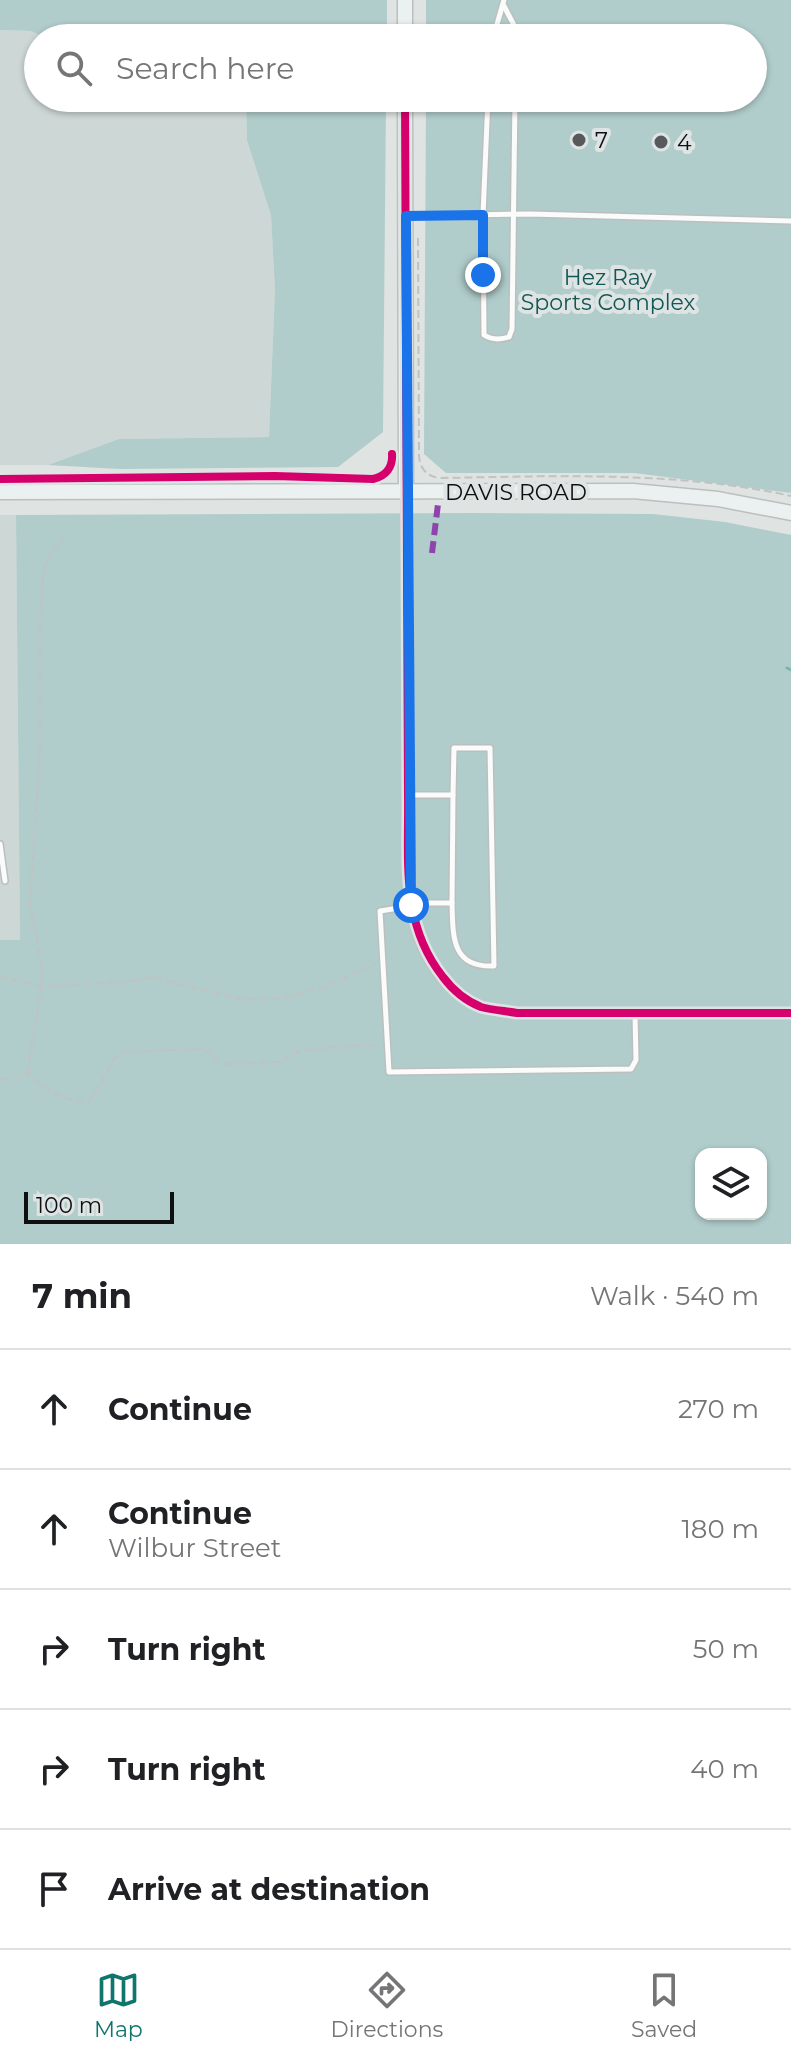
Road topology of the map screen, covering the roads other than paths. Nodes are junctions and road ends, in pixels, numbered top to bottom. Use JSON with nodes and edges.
{"nodes":[{"id":1,"x":405,"y":0,"type":"edge"},
{"id":2,"x":504,"y":2,"type":"edge"},
{"id":3,"x":405,"y":24,"type":"edge"},
{"id":4,"x":497,"y":24,"type":"edge"},
{"id":5,"x":514,"y":24,"type":"edge"},
{"id":6,"x":405,"y":112,"type":"edge"},
{"id":7,"x":487,"y":112,"type":"edge"},
{"id":8,"x":515,"y":112,"type":"edge"},
{"id":9,"x":514,"y":214,"type":"junction"},
{"id":10,"x":483,"y":215,"type":"junction"},
{"id":11,"x":406,"y":216,"type":"junction"},
{"id":12,"x":791,"y":221,"type":"edge"},
{"id":13,"x":0,"y":492,"type":"edge"},
{"id":14,"x":406,"y":493,"type":"junction"},
{"id":15,"x":791,"y":513,"type":"edge"},
{"id":16,"x":408,"y":795,"type":"junction"},
{"id":17,"x":453,"y":795,"type":"junction"},
{"id":18,"x":0,"y":844,"type":"edge"},
{"id":19,"x":5,"y":881,"type":"dead end"},
{"id":20,"x":452,"y":903,"type":"junction"},
{"id":21,"x":411,"y":905,"type":"junction"},
{"id":22,"x":635,"y":1013,"type":"junction"},
{"id":23,"x":791,"y":1013,"type":"edge"}],
"edges":[{"from":1,"to":3,"type":"street"},
{"from":2,"to":4,"type":"lane"},
{"from":2,"to":5,"type":"lane"},
{"from":6,"to":11,"type":"street"},
{"from":7,"to":10,"type":"lane"},
{"from":8,"to":9,"type":"lane"},
{"from":9,"to":10,"type":"lane"},
{"from":9,"to":10,"type":"lane"},
{"from":9,"to":12,"type":"lane"},
{"from":10,"to":11,"type":"lane"},
{"from":11,"to":14,"type":"street"},
{"from":13,"to":14,"type":"street","name":"DAVIS ROAD"},
{"from":14,"to":15,"type":"street","name":"DAVIS ROAD"},
{"from":14,"to":16,"type":"street"},
{"from":16,"to":17,"type":"lane"},
{"from":16,"to":21,"type":"street"},
{"from":17,"to":20,"type":"lane"},
{"from":17,"to":20,"type":"lane"},
{"from":18,"to":19,"type":"lane"},
{"from":20,"to":21,"type":"lane"},
{"from":21,"to":22,"type":"street"},
{"from":21,"to":22,"type":"lane"},
{"from":22,"to":23,"type":"street"}]}
